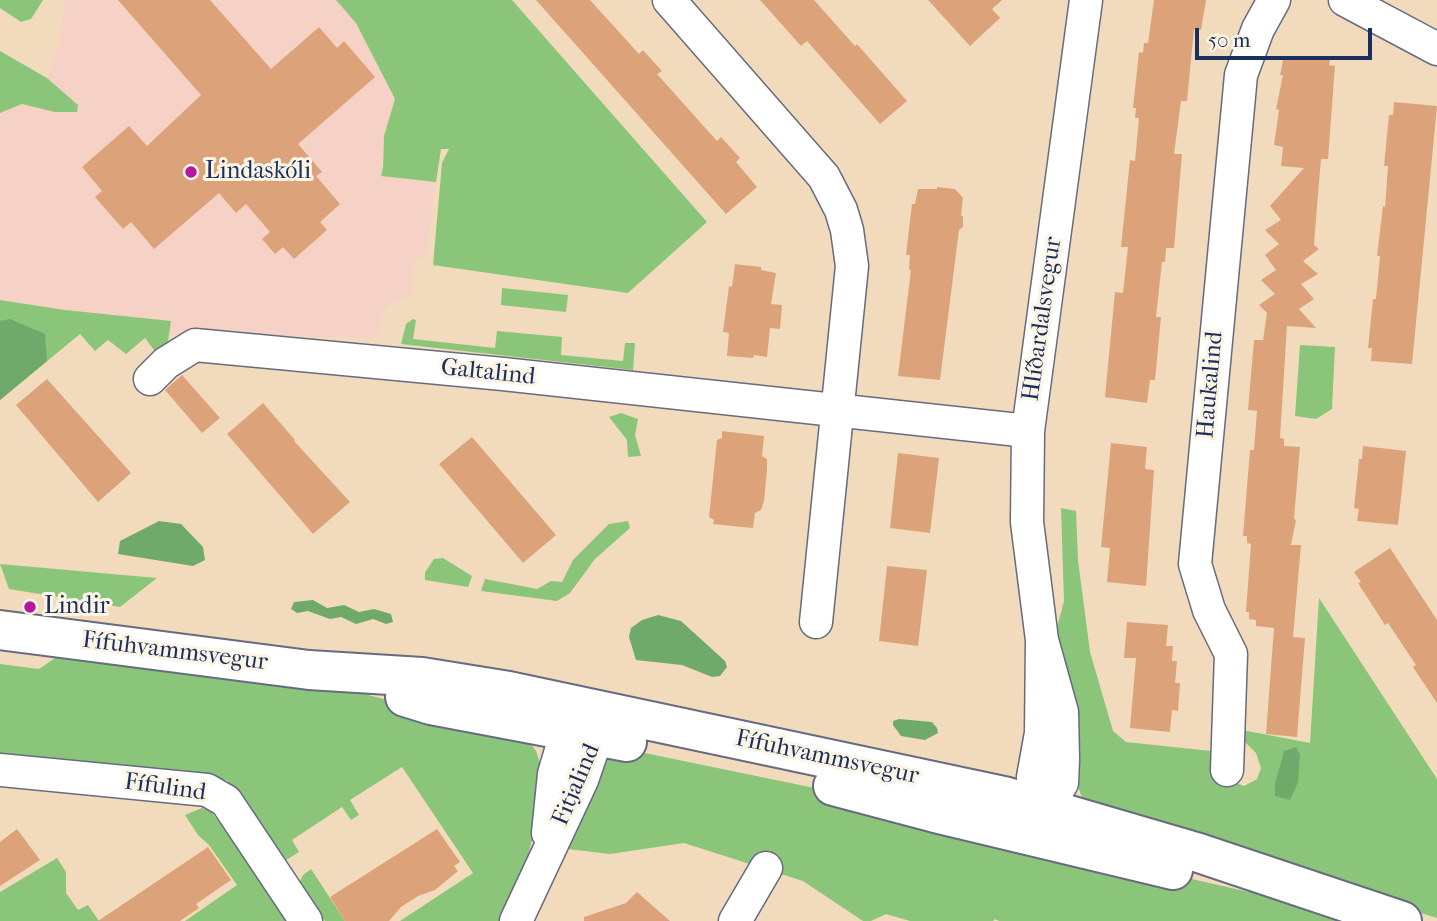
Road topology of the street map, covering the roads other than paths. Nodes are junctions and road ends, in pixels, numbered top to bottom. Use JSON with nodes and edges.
{"nodes":[{"id":1,"x":670,"y":0,"type":"edge"},
{"id":2,"x":1086,"y":0,"type":"edge"},
{"id":3,"x":1274,"y":0,"type":"edge"},
{"id":4,"x":1345,"y":0,"type":"edge"},
{"id":5,"x":1437,"y":50,"type":"edge"},
{"id":6,"x":150,"y":379,"type":"dead end"},
{"id":7,"x":838,"y":411,"type":"junction"},
{"id":8,"x":1028,"y":431,"type":"junction"},
{"id":9,"x":816,"y":622,"type":"dead end"},
{"id":10,"x":0,"y":630,"type":"edge"},
{"id":11,"x":586,"y":721,"type":"junction"},
{"id":12,"x":0,"y":770,"type":"edge"},
{"id":13,"x":1227,"y":770,"type":"dead end"},
{"id":14,"x":872,"y":795,"type":"junction"},
{"id":15,"x":1041,"y":807,"type":"junction"},
{"id":16,"x":1072,"y":846,"type":"junction"},
{"id":17,"x":766,"y":868,"type":"dead end"},
{"id":18,"x":1334,"y":899,"type":"junction"},
{"id":19,"x":306,"y":921,"type":"edge"},
{"id":20,"x":516,"y":921,"type":"edge"},
{"id":21,"x":735,"y":921,"type":"edge"},
{"id":22,"x":1402,"y":921,"type":"edge"}],
"edges":[{"from":1,"to":7,"type":"street"},
{"from":2,"to":8,"type":"street","name":"Hlíðardalsvegur"},
{"from":3,"to":13,"type":"street","name":"Haukalind"},
{"from":4,"to":5,"type":"street"},
{"from":6,"to":7,"type":"street","name":"Galtalind"},
{"from":7,"to":8,"type":"street","name":"Galtalind"},
{"from":7,"to":9,"type":"street"},
{"from":8,"to":15,"type":"street","name":"Hlíðardalsvegur"},
{"from":10,"to":11,"type":"main road","name":"Fífuhvammsvegur"},
{"from":11,"to":14,"type":"main road","name":"Fífuhvammsvegur"},
{"from":11,"to":15,"type":"main road","name":"Fífuhvammsvegur"},
{"from":11,"to":20,"type":"street","name":"Fitjalind"},
{"from":12,"to":19,"type":"street","name":"Fífulind"},
{"from":14,"to":15,"type":"main road"},
{"from":14,"to":16,"type":"main road","name":"Fífuhvammsvegur"},
{"from":15,"to":16,"type":"main road"},
{"from":15,"to":18,"type":"main road","name":"Fífuhvammsvegur"},
{"from":16,"to":18,"type":"main road","name":"Fífuhvammsvegur"},
{"from":17,"to":21,"type":"street"},
{"from":18,"to":22,"type":"main road","name":"Fífuhvammsvegur"}]}
